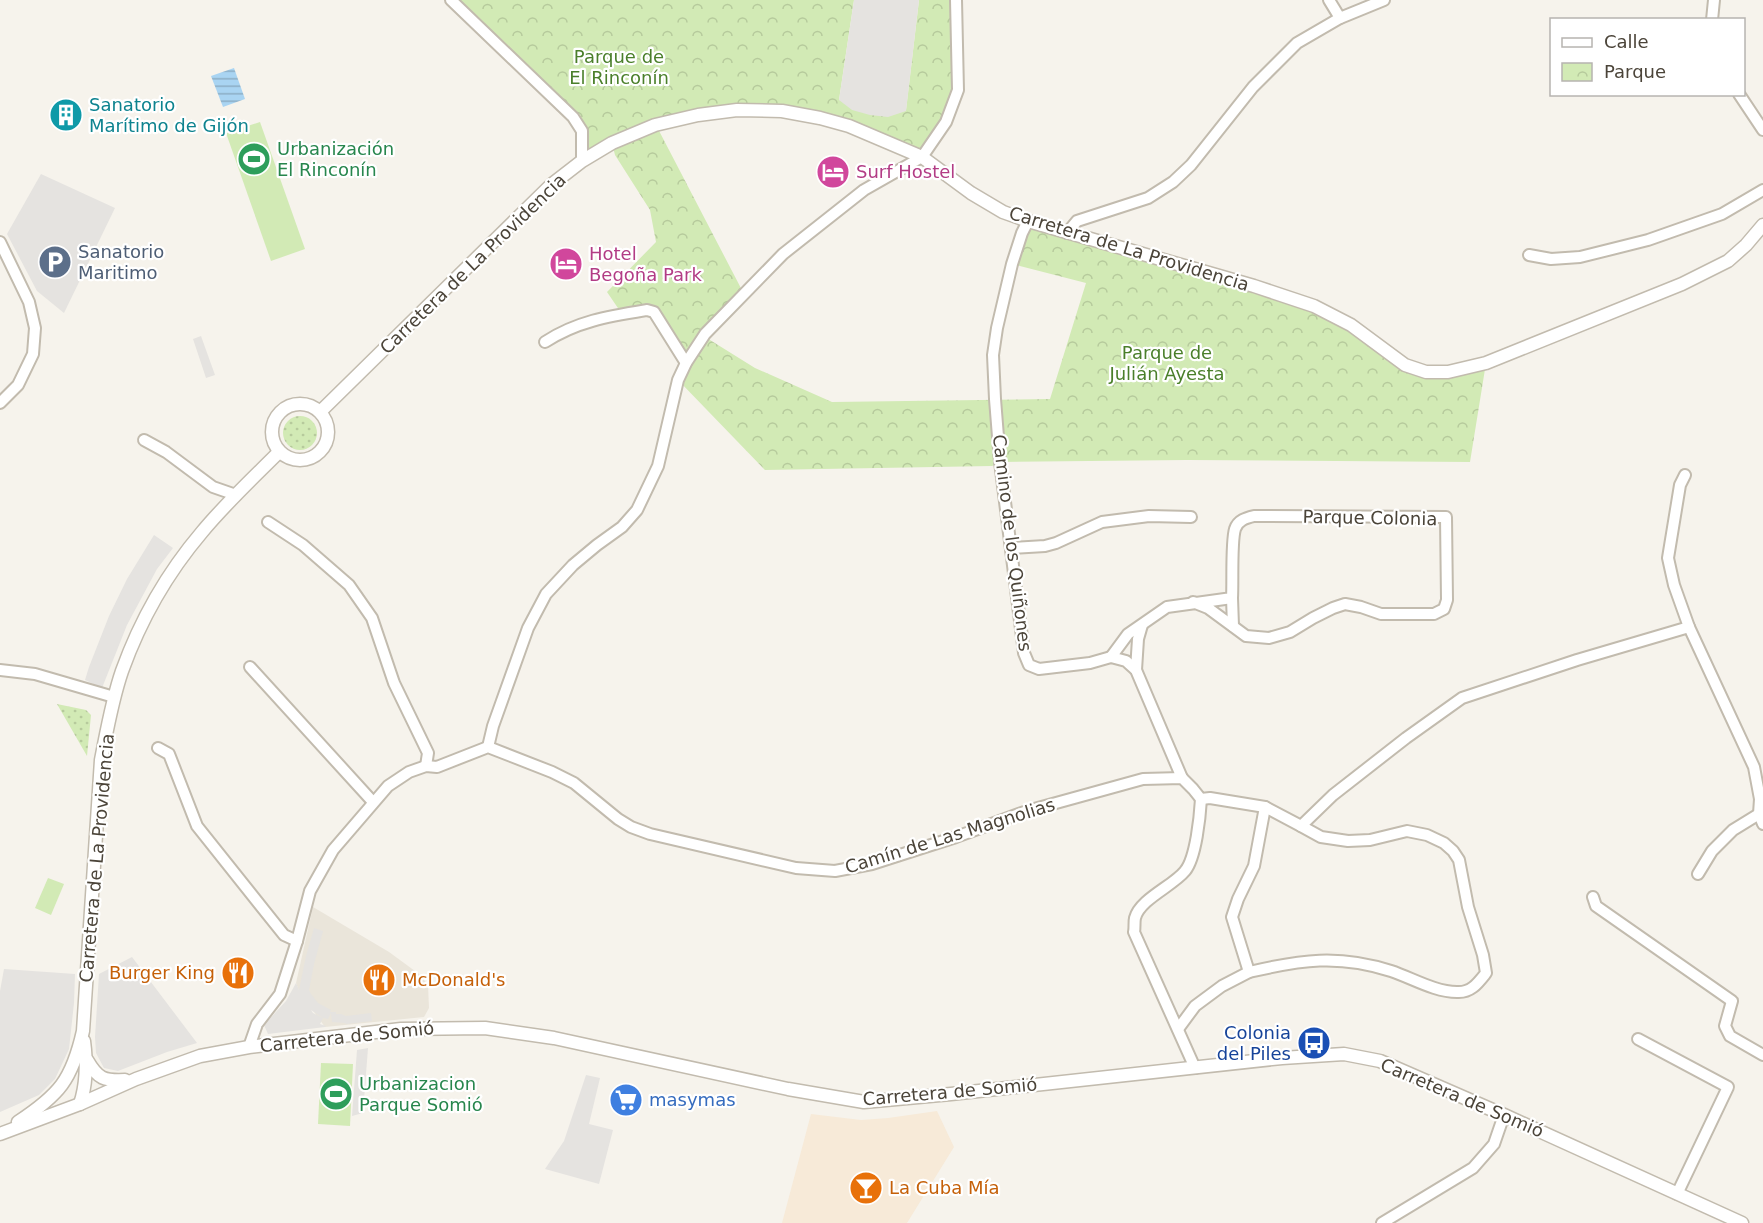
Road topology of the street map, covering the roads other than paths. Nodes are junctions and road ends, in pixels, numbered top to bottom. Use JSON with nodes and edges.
{"nodes":[{"id":1,"x":451,"y":0,"type":"edge"},
{"id":2,"x":956,"y":0,"type":"edge"},
{"id":3,"x":1329,"y":0,"type":"edge"},
{"id":4,"x":1384,"y":0,"type":"edge"},
{"id":5,"x":1714,"y":0,"type":"edge"},
{"id":6,"x":1340,"y":18,"type":"junction"},
{"id":7,"x":1712,"y":18,"type":"edge"},
{"id":8,"x":1740,"y":96,"type":"edge"},
{"id":9,"x":1763,"y":130,"type":"edge"},
{"id":10,"x":922,"y":157,"type":"junction"},
{"id":11,"x":582,"y":161,"type":"junction"},
{"id":12,"x":1763,"y":190,"type":"edge"},
{"id":13,"x":1028,"y":222,"type":"junction"},
{"id":14,"x":1763,"y":225,"type":"edge"},
{"id":15,"x":1067,"y":233,"type":"junction"},
{"id":16,"x":0,"y":242,"type":"edge"},
{"id":17,"x":1529,"y":255,"type":"dead end"},
{"id":18,"x":545,"y":342,"type":"dead end"},
{"id":19,"x":686,"y":363,"type":"junction"},
{"id":20,"x":0,"y":403,"type":"edge"},
{"id":21,"x":321,"y":411,"type":"junction"},
{"id":22,"x":144,"y":440,"type":"dead end"},
{"id":23,"x":279,"y":452,"type":"junction"},
{"id":24,"x":1685,"y":475,"type":"dead end"},
{"id":25,"x":236,"y":495,"type":"junction"},
{"id":26,"x":1191,"y":517,"type":"dead end"},
{"id":27,"x":268,"y":522,"type":"dead end"},
{"id":28,"x":1011,"y":548,"type":"junction"},
{"id":29,"x":1232,"y":598,"type":"junction"},
{"id":30,"x":1193,"y":602,"type":"junction"},
{"id":31,"x":1142,"y":625,"type":"junction"},
{"id":32,"x":1233,"y":626,"type":"junction"},
{"id":33,"x":1689,"y":627,"type":"junction"},
{"id":34,"x":1111,"y":657,"type":"junction"},
{"id":35,"x":250,"y":667,"type":"dead end"},
{"id":36,"x":0,"y":670,"type":"edge"},
{"id":37,"x":1136,"y":670,"type":"junction"},
{"id":38,"x":114,"y":698,"type":"junction"},
{"id":39,"x":488,"y":747,"type":"junction"},
{"id":40,"x":158,"y":748,"type":"dead end"},
{"id":41,"x":426,"y":766,"type":"junction"},
{"id":42,"x":1182,"y":778,"type":"junction"},
{"id":43,"x":1201,"y":799,"type":"junction"},
{"id":44,"x":373,"y":802,"type":"junction"},
{"id":45,"x":1265,"y":807,"type":"junction"},
{"id":46,"x":1761,"y":819,"type":"edge"},
{"id":47,"x":1301,"y":826,"type":"junction"},
{"id":48,"x":1698,"y":874,"type":"dead end"},
{"id":49,"x":1593,"y":897,"type":"dead end"},
{"id":50,"x":297,"y":941,"type":"junction"},
{"id":51,"x":1249,"y":972,"type":"junction"},
{"id":52,"x":1178,"y":1029,"type":"junction"},
{"id":53,"x":1638,"y":1039,"type":"dead end"},
{"id":54,"x":249,"y":1047,"type":"junction"},
{"id":55,"x":1763,"y":1056,"type":"edge"},
{"id":56,"x":82,"y":1058,"type":"junction"},
{"id":57,"x":1195,"y":1068,"type":"junction"},
{"id":58,"x":136,"y":1079,"type":"junction"},
{"id":59,"x":80,"y":1104,"type":"junction"},
{"id":60,"x":1504,"y":1114,"type":"junction"},
{"id":61,"x":1,"y":1134,"type":"edge"},
{"id":62,"x":1677,"y":1194,"type":"junction"},
{"id":63,"x":1382,"y":1223,"type":"edge"},
{"id":64,"x":1742,"y":1223,"type":"edge"}],
"edges":[{"from":1,"to":11,"type":"street"},
{"from":2,"to":10,"type":"street"},
{"from":3,"to":6,"type":"street"},
{"from":4,"to":6,"type":"street"},
{"from":5,"to":7,"type":"street"},
{"from":6,"to":15,"type":"street"},
{"from":8,"to":9,"type":"street"},
{"from":10,"to":11,"type":"street","name":"Carretera de La Providencia"},
{"from":10,"to":13,"type":"street","name":"Carretera de La Providencia"},
{"from":10,"to":19,"type":"street"},
{"from":11,"to":21,"type":"street","name":"Carretera de La Providencia"},
{"from":12,"to":17,"type":"street"},
{"from":13,"to":15,"type":"street","name":"Carretera de La Providencia"},
{"from":13,"to":28,"type":"street","name":"Camino de los Quiñones"},
{"from":14,"to":15,"type":"street","name":"Carretera de La Providencia"},
{"from":16,"to":20,"type":"street"},
{"from":18,"to":19,"type":"street"},
{"from":19,"to":39,"type":"street"},
{"from":21,"to":23,"type":"street"},
{"from":21,"to":23,"type":"street"},
{"from":22,"to":25,"type":"street"},
{"from":23,"to":25,"type":"street","name":"Carretera de La Providencia"},
{"from":24,"to":33,"type":"street"},
{"from":25,"to":38,"type":"street","name":"Carretera de La Providencia"},
{"from":26,"to":28,"type":"street"},
{"from":27,"to":41,"type":"street"},
{"from":28,"to":34,"type":"street","name":"Camino de los Quiñones"},
{"from":29,"to":30,"type":"street"},
{"from":29,"to":32,"type":"street","name":"Parque Colonia"},
{"from":29,"to":32,"type":"street","name":"Parque Colonia"},
{"from":30,"to":31,"type":"street"},
{"from":30,"to":32,"type":"street","name":"Parque Colonia"},
{"from":31,"to":34,"type":"street"},
{"from":31,"to":37,"type":"street"},
{"from":33,"to":46,"type":"street"},
{"from":33,"to":47,"type":"street"},
{"from":34,"to":37,"type":"street"},
{"from":35,"to":44,"type":"street"},
{"from":36,"to":38,"type":"street"},
{"from":37,"to":42,"type":"street"},
{"from":38,"to":56,"type":"street","name":"Carretera de La Providencia"},
{"from":39,"to":41,"type":"street"},
{"from":39,"to":42,"type":"street","name":"Camín de Las Magnolias"},
{"from":40,"to":50,"type":"street"},
{"from":41,"to":44,"type":"street"},
{"from":42,"to":43,"type":"street"},
{"from":43,"to":45,"type":"street"},
{"from":43,"to":52,"type":"street"},
{"from":44,"to":50,"type":"street"},
{"from":45,"to":47,"type":"street"},
{"from":45,"to":51,"type":"street"},
{"from":46,"to":48,"type":"street"},
{"from":47,"to":51,"type":"street"},
{"from":49,"to":55,"type":"street"},
{"from":50,"to":54,"type":"street"},
{"from":51,"to":52,"type":"street"},
{"from":52,"to":57,"type":"street"},
{"from":53,"to":62,"type":"street"},
{"from":54,"to":57,"type":"street","name":"Carretera de Somió"},
{"from":54,"to":58,"type":"street","name":"Carretera de Somió"},
{"from":56,"to":58,"type":"street"},
{"from":56,"to":59,"type":"street","name":"Carretera de La Providencia"},
{"from":56,"to":61,"type":"street","name":"Carretera de La Providencia"},
{"from":57,"to":60,"type":"street","name":"Carretera de Somió"},
{"from":58,"to":59,"type":"street","name":"Carretera de Somió"},
{"from":59,"to":61,"type":"street","name":"Carretera de Somió"},
{"from":60,"to":62,"type":"street","name":"Carretera de Somió"},
{"from":60,"to":63,"type":"street"},
{"from":62,"to":64,"type":"street","name":"Carretera de Somió"}]}
